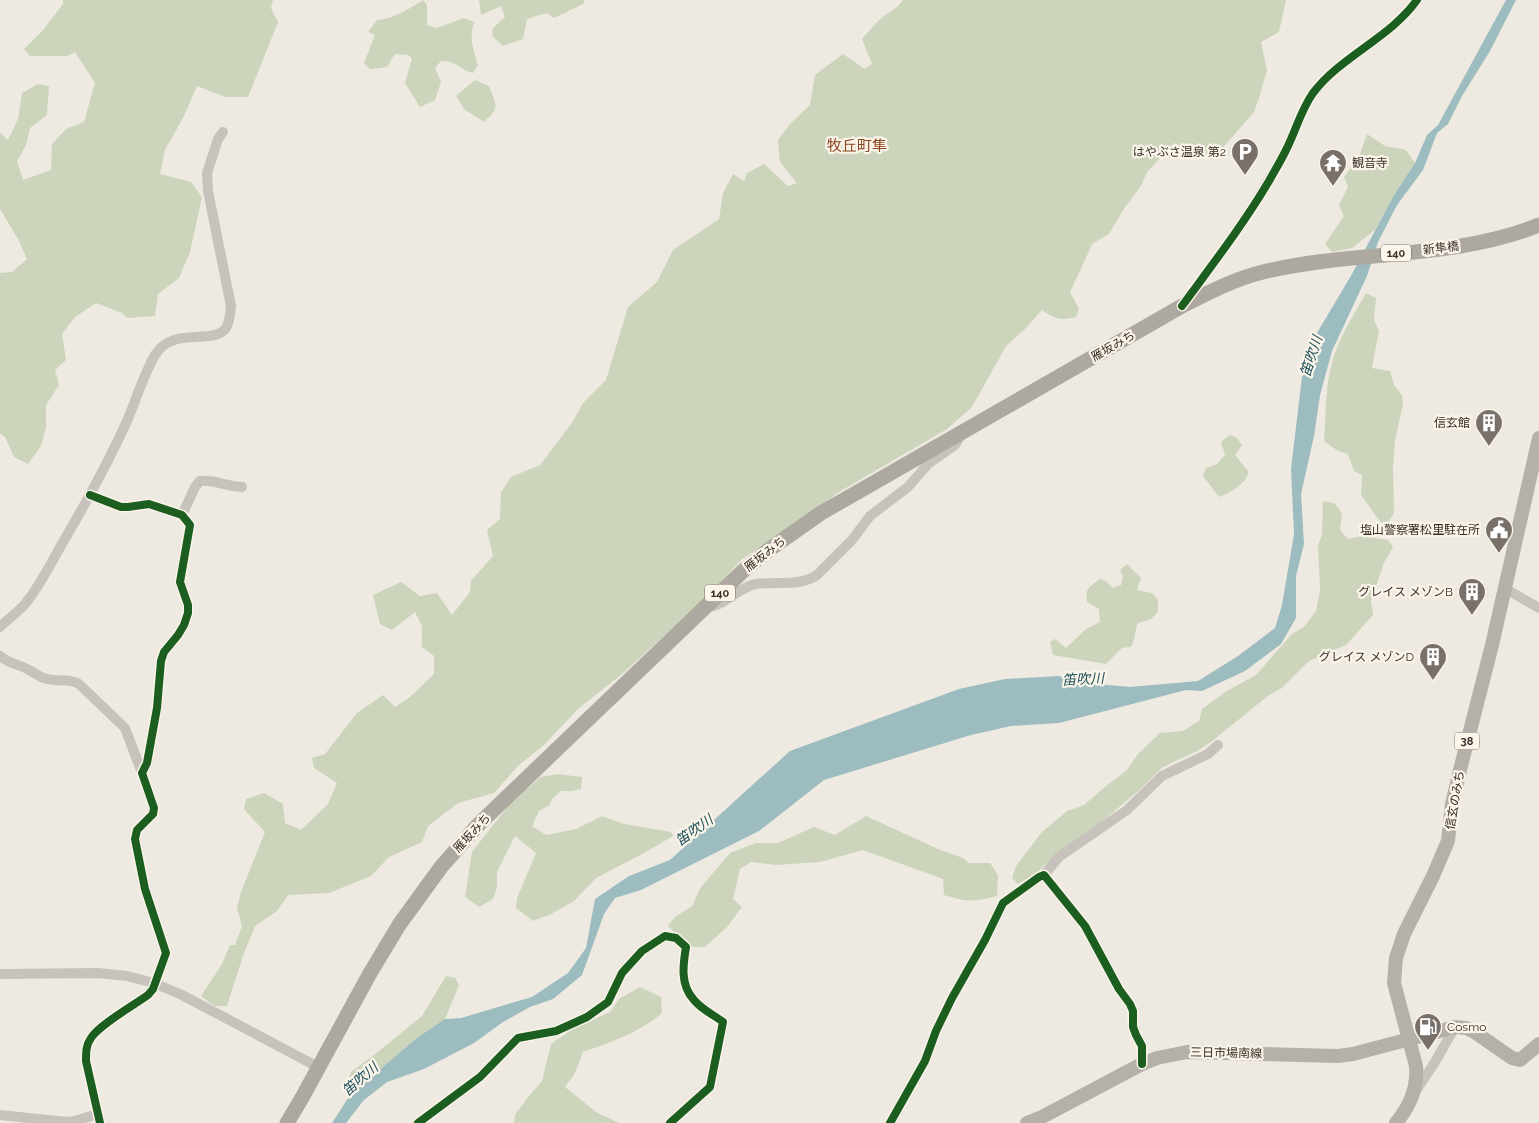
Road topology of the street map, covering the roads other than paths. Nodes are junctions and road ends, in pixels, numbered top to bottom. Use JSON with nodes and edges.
{"nodes":[{"id":1,"x":1417,"y":0,"type":"edge"},
{"id":2,"x":223,"y":132,"type":"dead end"},
{"id":3,"x":1539,"y":224,"type":"edge"},
{"id":4,"x":1320,"y":262,"type":"joint"},
{"id":5,"x":1182,"y":306,"type":"junction"},
{"id":6,"x":963,"y":432,"type":"junction"},
{"id":7,"x":1539,"y":438,"type":"edge"},
{"id":8,"x":242,"y":487,"type":"dead end"},
{"id":9,"x":90,"y":495,"type":"junction"},
{"id":10,"x":182,"y":515,"type":"junction"},
{"id":11,"x":1504,"y":588,"type":"junction"},
{"id":12,"x":704,"y":607,"type":"junction"},
{"id":13,"x":1539,"y":608,"type":"edge"},
{"id":14,"x":0,"y":627,"type":"edge"},
{"id":15,"x":0,"y":656,"type":"edge"},
{"id":16,"x":1218,"y":745,"type":"dead end"},
{"id":17,"x":142,"y":774,"type":"junction"},
{"id":18,"x":1044,"y":875,"type":"junction"},
{"id":19,"x":0,"y":974,"type":"edge"},
{"id":20,"x":154,"y":983,"type":"junction"},
{"id":21,"x":1455,"y":1027,"type":"junction"},
{"id":22,"x":1408,"y":1039,"type":"junction"},
{"id":23,"x":1539,"y":1044,"type":"edge"},
{"id":24,"x":1142,"y":1064,"type":"junction"},
{"id":25,"x":318,"y":1067,"type":"junction"},
{"id":26,"x":1413,"y":1094,"type":"junction"},
{"id":27,"x":0,"y":1115,"type":"edge"},
{"id":28,"x":99,"y":1119,"type":"edge"},
{"id":29,"x":44,"y":1121,"type":"edge"},
{"id":30,"x":286,"y":1123,"type":"edge"},
{"id":31,"x":418,"y":1123,"type":"edge"},
{"id":32,"x":670,"y":1123,"type":"edge"},
{"id":33,"x":890,"y":1123,"type":"edge"},
{"id":34,"x":1027,"y":1123,"type":"edge"},
{"id":35,"x":1396,"y":1123,"type":"edge"}],
"edges":[{"from":1,"to":5,"type":"street"},
{"from":2,"to":9,"type":"street"},
{"from":3,"to":4,"type":"highway","name":"新隼橋","number":"140"},
{"from":4,"to":5,"type":"highway","name":"雁坂みち","number":"140"},
{"from":5,"to":6,"type":"highway","name":"雁坂みち","number":"140"},
{"from":6,"to":12,"type":"highway","name":"雁坂みち","number":"140"},
{"from":6,"to":12,"type":"street"},
{"from":7,"to":11,"type":"main road","name":"信玄のみち","number":"38"},
{"from":8,"to":10,"type":"street"},
{"from":9,"to":10,"type":"street"},
{"from":9,"to":14,"type":"street"},
{"from":10,"to":17,"type":"street"},
{"from":11,"to":13,"type":"street"},
{"from":11,"to":22,"type":"main road","name":"信玄のみち","number":"38"},
{"from":12,"to":25,"type":"highway","name":"雁坂みち","number":"140"},
{"from":15,"to":17,"type":"street"},
{"from":16,"to":18,"type":"street"},
{"from":17,"to":20,"type":"street"},
{"from":18,"to":24,"type":"street"},
{"from":18,"to":33,"type":"street"},
{"from":19,"to":20,"type":"street"},
{"from":20,"to":25,"type":"street"},
{"from":20,"to":28,"type":"street"},
{"from":21,"to":22,"type":"main road","name":"三日市場南線"},
{"from":21,"to":23,"type":"main road"},
{"from":21,"to":26,"type":"street"},
{"from":22,"to":24,"type":"main road","name":"三日市場南線"},
{"from":22,"to":26,"type":"main road","name":"信玄のみち","number":"38"},
{"from":24,"to":34,"type":"main road","name":"三日市場南線"},
{"from":25,"to":30,"type":"highway","name":"雁坂みち","number":"140"},
{"from":26,"to":35,"type":"main road","name":"信玄のみち","number":"38"},
{"from":27,"to":29,"type":"street"},
{"from":28,"to":29,"type":"street"},
{"from":31,"to":32,"type":"street"}]}
